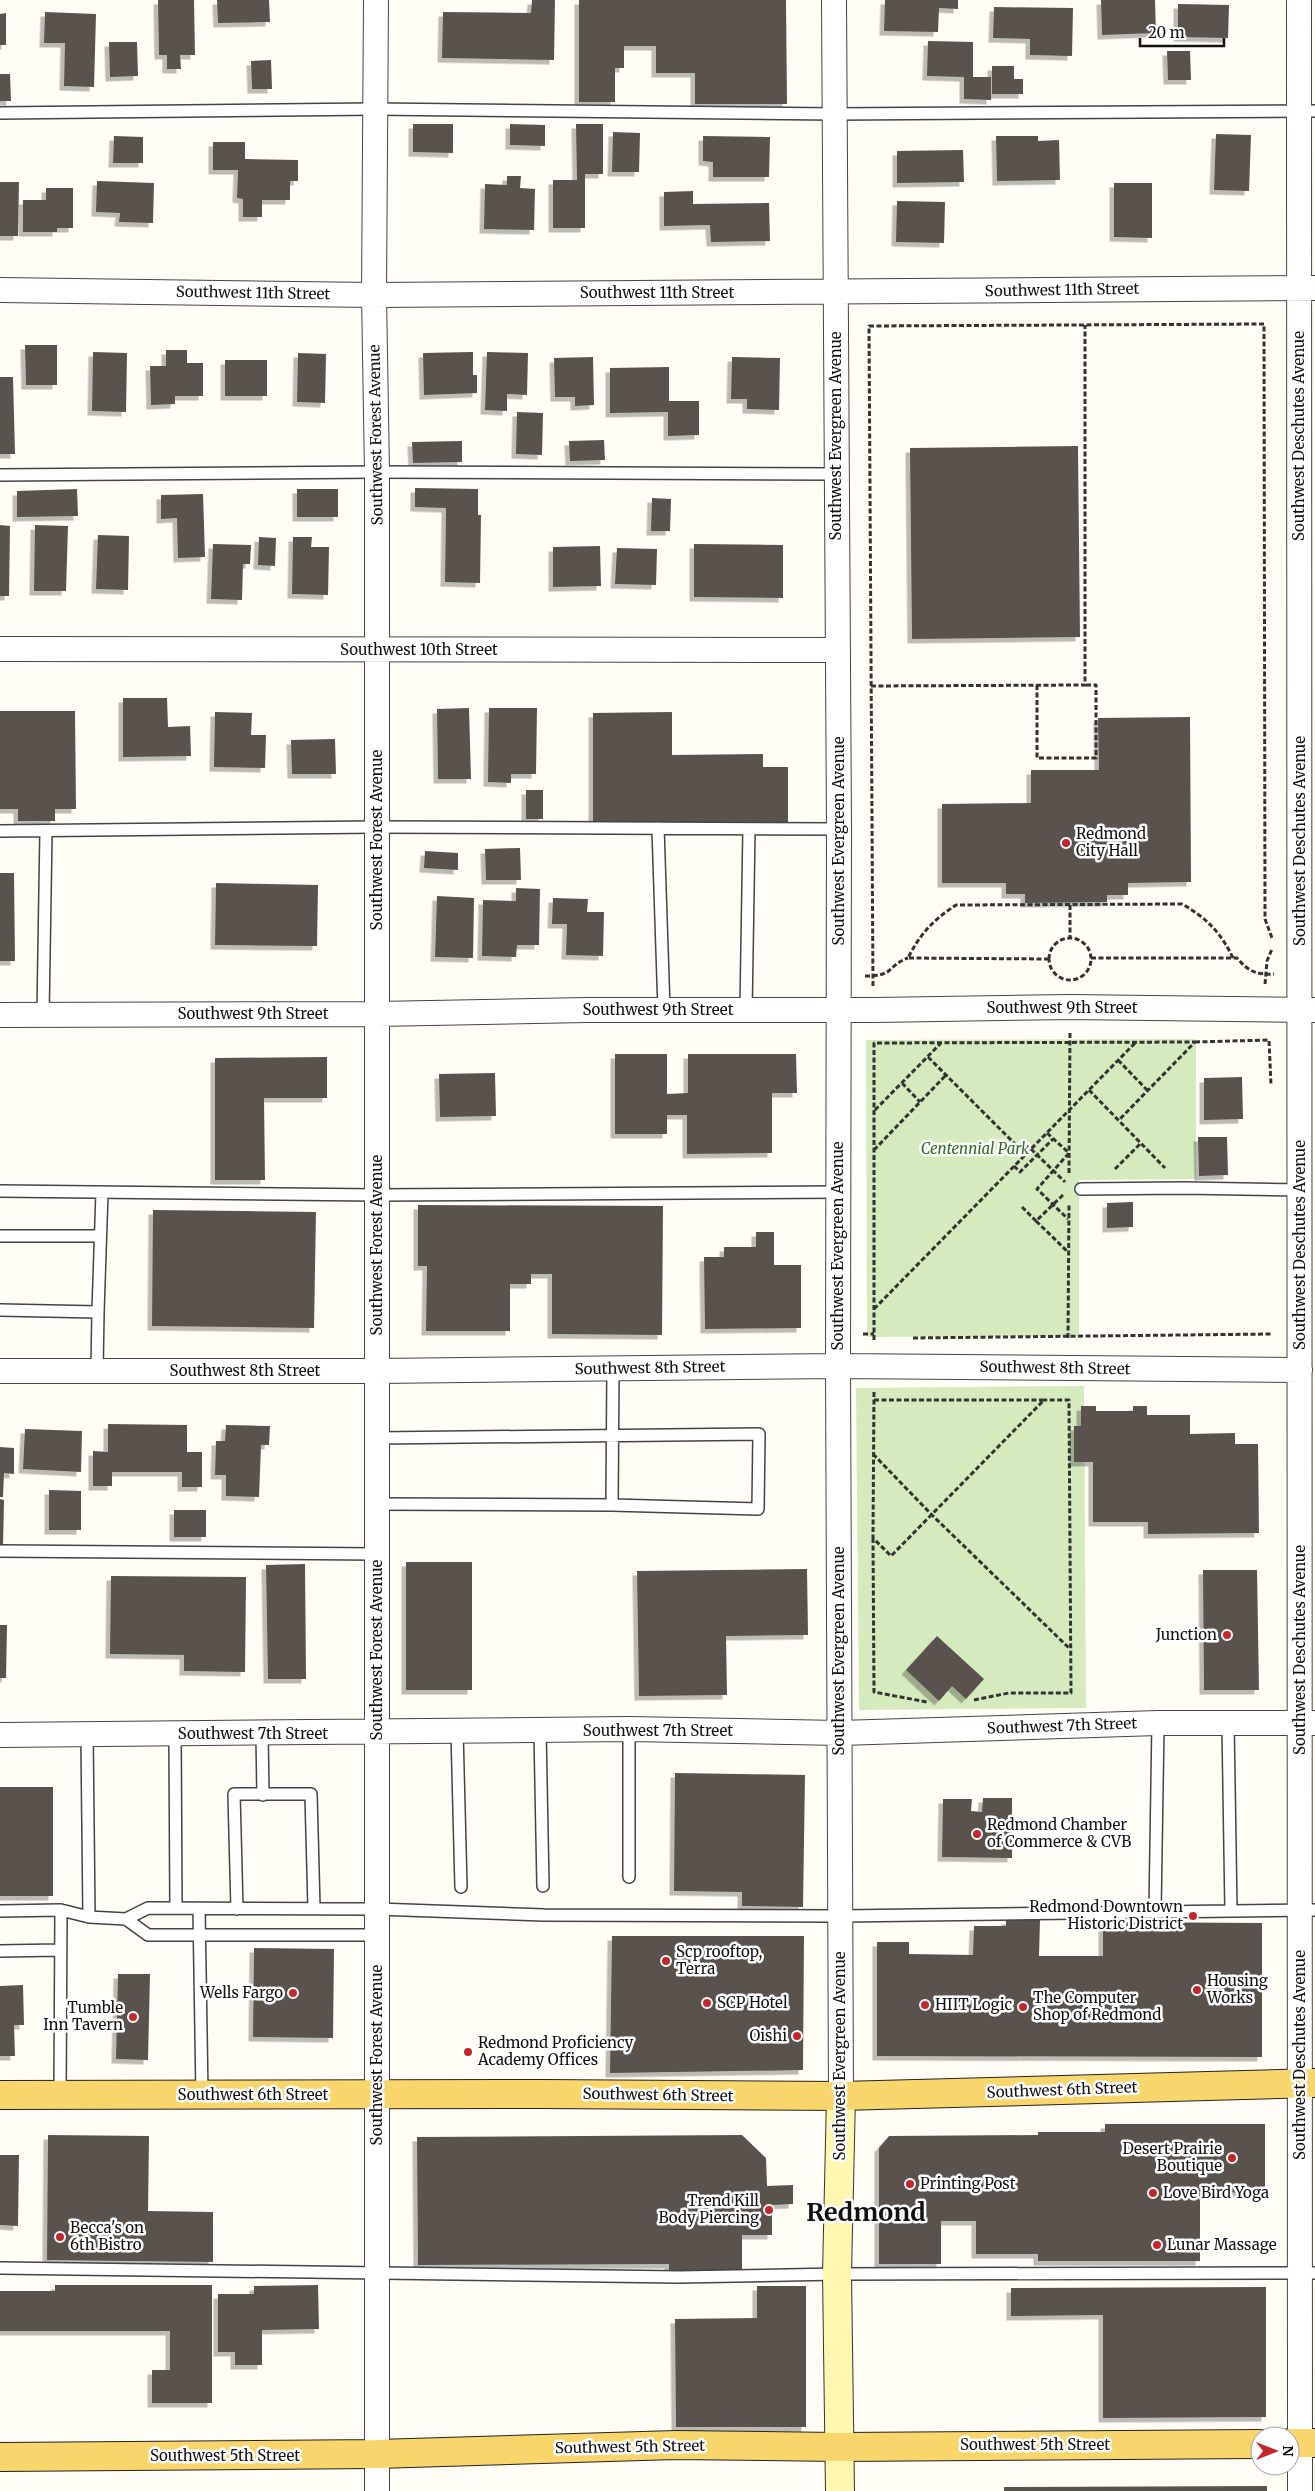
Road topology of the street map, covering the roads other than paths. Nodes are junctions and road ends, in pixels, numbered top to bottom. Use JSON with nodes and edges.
{"nodes":[{"id":1,"x":376,"y":0,"type":"edge"},
{"id":2,"x":834,"y":0,"type":"edge"},
{"id":3,"x":1299,"y":0,"type":"edge"},
{"id":4,"x":375,"y":109,"type":"junction"},
{"id":5,"x":1307,"y":111,"type":"edge"},
{"id":6,"x":0,"y":113,"type":"edge"},
{"id":7,"x":835,"y":114,"type":"junction"},
{"id":8,"x":1307,"y":288,"type":"edge"},
{"id":9,"x":0,"y":290,"type":"edge"},
{"id":10,"x":836,"y":292,"type":"junction"},
{"id":11,"x":374,"y":294,"type":"junction"},
{"id":12,"x":1307,"y":471,"type":"edge"},
{"id":13,"x":377,"y":472,"type":"junction"},
{"id":14,"x":836,"y":474,"type":"junction"},
{"id":15,"x":0,"y":475,"type":"edge"},
{"id":16,"x":1307,"y":648,"type":"edge"},
{"id":17,"x":0,"y":649,"type":"edge"},
{"id":18,"x":838,"y":650,"type":"junction"},
{"id":19,"x":377,"y":651,"type":"junction"},
{"id":20,"x":1307,"y":826,"type":"edge"},
{"id":21,"x":377,"y":827,"type":"junction"},
{"id":22,"x":658,"y":828,"type":"junction"},
{"id":23,"x":749,"y":829,"type":"junction"},
{"id":24,"x":839,"y":829,"type":"junction"},
{"id":25,"x":0,"y":831,"type":"edge"},
{"id":26,"x":46,"y":831,"type":"junction"},
{"id":27,"x":664,"y":1010,"type":"junction"},
{"id":28,"x":746,"y":1010,"type":"junction"},
{"id":29,"x":839,"y":1010,"type":"junction"},
{"id":30,"x":1307,"y":1010,"type":"edge"},
{"id":31,"x":44,"y":1014,"type":"junction"},
{"id":32,"x":377,"y":1014,"type":"junction"},
{"id":33,"x":0,"y":1015,"type":"edge"},
{"id":34,"x":1081,"y":1189,"type":"dead end"},
{"id":35,"x":1300,"y":1190,"type":"junction"},
{"id":36,"x":0,"y":1191,"type":"edge"},
{"id":37,"x":102,"y":1192,"type":"junction"},
{"id":38,"x":838,"y":1192,"type":"junction"},
{"id":39,"x":377,"y":1195,"type":"junction"},
{"id":40,"x":0,"y":1236,"type":"edge"},
{"id":41,"x":100,"y":1236,"type":"junction"},
{"id":42,"x":0,"y":1310,"type":"edge"},
{"id":43,"x":98,"y":1312,"type":"junction"},
{"id":44,"x":838,"y":1366,"type":"junction"},
{"id":45,"x":613,"y":1368,"type":"junction"},
{"id":46,"x":97,"y":1370,"type":"junction"},
{"id":47,"x":1300,"y":1370,"type":"junction"},
{"id":48,"x":0,"y":1371,"type":"edge"},
{"id":49,"x":377,"y":1371,"type":"junction"},
{"id":50,"x":612,"y":1435,"type":"junction"},
{"id":51,"x":377,"y":1438,"type":"junction"},
{"id":52,"x":377,"y":1504,"type":"junction"},
{"id":53,"x":612,"y":1505,"type":"junction"},
{"id":54,"x":0,"y":1550,"type":"edge"},
{"id":55,"x":377,"y":1554,"type":"junction"},
{"id":56,"x":1158,"y":1723,"type":"junction"},
{"id":57,"x":1228,"y":1723,"type":"junction"},
{"id":58,"x":1308,"y":1723,"type":"edge"},
{"id":59,"x":629,"y":1729,"type":"junction"},
{"id":60,"x":457,"y":1731,"type":"junction"},
{"id":61,"x":540,"y":1731,"type":"junction"},
{"id":62,"x":377,"y":1733,"type":"junction"},
{"id":63,"x":840,"y":1733,"type":"junction"},
{"id":64,"x":87,"y":1734,"type":"junction"},
{"id":65,"x":175,"y":1734,"type":"junction"},
{"id":66,"x":262,"y":1734,"type":"junction"},
{"id":67,"x":0,"y":1735,"type":"edge"},
{"id":68,"x":263,"y":1795,"type":"junction"},
{"id":69,"x":629,"y":1877,"type":"dead end"},
{"id":70,"x":543,"y":1886,"type":"dead end"},
{"id":71,"x":461,"y":1887,"type":"dead end"},
{"id":72,"x":176,"y":1908,"type":"junction"},
{"id":73,"x":199,"y":1908,"type":"junction"},
{"id":74,"x":314,"y":1908,"type":"junction"},
{"id":75,"x":237,"y":1909,"type":"junction"},
{"id":76,"x":377,"y":1909,"type":"junction"},
{"id":77,"x":61,"y":1910,"type":"junction"},
{"id":78,"x":0,"y":1911,"type":"edge"},
{"id":79,"x":1155,"y":1911,"type":"junction"},
{"id":80,"x":1231,"y":1911,"type":"junction"},
{"id":81,"x":1308,"y":1911,"type":"edge"},
{"id":82,"x":841,"y":1916,"type":"junction"},
{"id":83,"x":89,"y":1917,"type":"junction"},
{"id":84,"x":126,"y":1919,"type":"junction"},
{"id":85,"x":199,"y":1935,"type":"junction"},
{"id":86,"x":377,"y":1935,"type":"junction"},
{"id":87,"x":60,"y":1950,"type":"junction"},
{"id":88,"x":0,"y":1951,"type":"edge"},
{"id":89,"x":1308,"y":2083,"type":"edge"},
{"id":90,"x":0,"y":2095,"type":"edge"},
{"id":91,"x":60,"y":2095,"type":"junction"},
{"id":92,"x":202,"y":2095,"type":"junction"},
{"id":93,"x":377,"y":2095,"type":"junction"},
{"id":94,"x":841,"y":2096,"type":"junction"},
{"id":95,"x":0,"y":2268,"type":"edge"},
{"id":96,"x":377,"y":2273,"type":"junction"},
{"id":97,"x":1308,"y":2273,"type":"edge"},
{"id":98,"x":837,"y":2274,"type":"junction"},
{"id":99,"x":1302,"y":2443,"type":"edge"},
{"id":100,"x":1250,"y":2444,"type":"edge"},
{"id":101,"x":839,"y":2447,"type":"junction"},
{"id":102,"x":377,"y":2454,"type":"junction"},
{"id":103,"x":0,"y":2457,"type":"edge"},
{"id":104,"x":377,"y":2491,"type":"edge"},
{"id":105,"x":840,"y":2491,"type":"edge"},
{"id":106,"x":1300,"y":2491,"type":"edge"}],
"edges":[{"from":1,"to":4,"type":"street","name":"Southwest Forest Avenue"},
{"from":2,"to":7,"type":"street","name":"Southwest Evergreen Avenue"},
{"from":3,"to":5,"type":"street","name":"Southwest Deschutes Avenue"},
{"from":4,"to":6,"type":"lane"},
{"from":4,"to":7,"type":"lane"},
{"from":4,"to":11,"type":"street","name":"Southwest Forest Avenue"},
{"from":5,"to":7,"type":"lane"},
{"from":5,"to":8,"type":"street","name":"Southwest Deschutes Avenue"},
{"from":7,"to":10,"type":"street","name":"Southwest Evergreen Avenue"},
{"from":8,"to":10,"type":"street","name":"Southwest 11th Street"},
{"from":8,"to":12,"type":"street","name":"Southwest Deschutes Avenue"},
{"from":9,"to":11,"type":"street","name":"Southwest 11th Street"},
{"from":10,"to":11,"type":"street","name":"Southwest 11th Street"},
{"from":10,"to":14,"type":"street","name":"Southwest Evergreen Avenue"},
{"from":11,"to":13,"type":"street","name":"Southwest Forest Avenue"},
{"from":12,"to":16,"type":"street","name":"Southwest Deschutes Avenue"},
{"from":13,"to":14,"type":"lane"},
{"from":13,"to":15,"type":"lane"},
{"from":13,"to":19,"type":"street","name":"Southwest Forest Avenue"},
{"from":14,"to":18,"type":"street","name":"Southwest Evergreen Avenue"},
{"from":16,"to":20,"type":"street","name":"Southwest Deschutes Avenue"},
{"from":17,"to":19,"type":"street","name":"Southwest 10th Street"},
{"from":18,"to":19,"type":"street","name":"Southwest 10th Street"},
{"from":18,"to":24,"type":"street","name":"Southwest Evergreen Avenue"},
{"from":19,"to":21,"type":"street","name":"Southwest Forest Avenue"},
{"from":20,"to":30,"type":"street","name":"Southwest Deschutes Avenue"},
{"from":21,"to":22,"type":"lane"},
{"from":21,"to":26,"type":"lane"},
{"from":21,"to":32,"type":"street","name":"Southwest Forest Avenue"},
{"from":22,"to":23,"type":"lane"},
{"from":22,"to":27,"type":"lane"},
{"from":23,"to":24,"type":"lane"},
{"from":23,"to":28,"type":"lane"},
{"from":24,"to":29,"type":"street","name":"Southwest Evergreen Avenue"},
{"from":25,"to":26,"type":"lane"},
{"from":26,"to":31,"type":"lane"},
{"from":27,"to":28,"type":"street","name":"Southwest 9th Street"},
{"from":27,"to":32,"type":"street","name":"Southwest 9th Street"},
{"from":28,"to":29,"type":"street","name":"Southwest 9th Street"},
{"from":29,"to":30,"type":"street","name":"Southwest 9th Street"},
{"from":29,"to":38,"type":"street","name":"Southwest Evergreen Avenue"},
{"from":30,"to":35,"type":"street","name":"Southwest Deschutes Avenue"},
{"from":31,"to":32,"type":"street","name":"Southwest 9th Street"},
{"from":31,"to":33,"type":"street","name":"Southwest 9th Street"},
{"from":32,"to":39,"type":"street","name":"Southwest Forest Avenue"},
{"from":34,"to":35,"type":"lane"},
{"from":35,"to":47,"type":"street","name":"Southwest Deschutes Avenue"},
{"from":36,"to":37,"type":"lane"},
{"from":37,"to":39,"type":"lane"},
{"from":37,"to":41,"type":"lane"},
{"from":38,"to":39,"type":"lane"},
{"from":38,"to":44,"type":"street","name":"Southwest Evergreen Avenue"},
{"from":39,"to":49,"type":"street","name":"Southwest Forest Avenue"},
{"from":40,"to":41,"type":"lane"},
{"from":41,"to":43,"type":"lane"},
{"from":42,"to":43,"type":"lane"},
{"from":43,"to":46,"type":"lane"},
{"from":44,"to":45,"type":"street","name":"Southwest 8th Street"},
{"from":44,"to":47,"type":"street","name":"Southwest 8th Street"},
{"from":44,"to":63,"type":"street","name":"Southwest Evergreen Avenue"},
{"from":45,"to":49,"type":"street","name":"Southwest 8th Street"},
{"from":45,"to":50,"type":"lane"},
{"from":46,"to":48,"type":"street","name":"Southwest 8th Street"},
{"from":46,"to":49,"type":"street","name":"Southwest 8th Street"},
{"from":47,"to":58,"type":"street","name":"Southwest Deschutes Avenue"},
{"from":49,"to":51,"type":"street","name":"Southwest Forest Avenue"},
{"from":50,"to":51,"type":"lane"},
{"from":50,"to":53,"type":"lane"},
{"from":50,"to":53,"type":"lane"},
{"from":51,"to":52,"type":"street","name":"Southwest Forest Avenue"},
{"from":52,"to":53,"type":"lane"},
{"from":52,"to":55,"type":"street","name":"Southwest Forest Avenue"},
{"from":54,"to":55,"type":"lane"},
{"from":55,"to":62,"type":"street","name":"Southwest Forest Avenue"},
{"from":56,"to":57,"type":"street","name":"Southwest 7th Street"},
{"from":56,"to":63,"type":"street","name":"Southwest 7th Street"},
{"from":56,"to":79,"type":"lane"},
{"from":57,"to":58,"type":"street","name":"Southwest 7th Street"},
{"from":57,"to":80,"type":"lane"},
{"from":58,"to":81,"type":"street","name":"Southwest Deschutes Avenue"},
{"from":59,"to":61,"type":"street","name":"Southwest 7th Street"},
{"from":59,"to":63,"type":"street","name":"Southwest 7th Street"},
{"from":59,"to":69,"type":"lane"},
{"from":60,"to":61,"type":"street","name":"Southwest 7th Street"},
{"from":60,"to":62,"type":"street","name":"Southwest 7th Street"},
{"from":60,"to":71,"type":"lane"},
{"from":61,"to":70,"type":"lane"},
{"from":62,"to":66,"type":"street","name":"Southwest 7th Street"},
{"from":62,"to":76,"type":"street","name":"Southwest Forest Avenue"},
{"from":63,"to":82,"type":"street","name":"Southwest Evergreen Avenue"},
{"from":64,"to":65,"type":"street","name":"Southwest 7th Street"},
{"from":64,"to":67,"type":"street","name":"Southwest 7th Street"},
{"from":64,"to":83,"type":"lane"},
{"from":65,"to":66,"type":"street","name":"Southwest 7th Street"},
{"from":65,"to":72,"type":"lane"},
{"from":66,"to":68,"type":"lane"},
{"from":68,"to":74,"type":"lane"},
{"from":68,"to":75,"type":"lane"},
{"from":72,"to":73,"type":"lane"},
{"from":72,"to":84,"type":"lane"},
{"from":73,"to":75,"type":"lane"},
{"from":73,"to":85,"type":"lane"},
{"from":74,"to":75,"type":"lane"},
{"from":74,"to":76,"type":"lane"},
{"from":76,"to":82,"type":"lane"},
{"from":76,"to":86,"type":"street","name":"Southwest Forest Avenue"},
{"from":77,"to":78,"type":"lane"},
{"from":77,"to":83,"type":"lane"},
{"from":77,"to":87,"type":"lane"},
{"from":79,"to":80,"type":"lane"},
{"from":79,"to":82,"type":"lane"},
{"from":80,"to":81,"type":"lane"},
{"from":81,"to":89,"type":"street","name":"Southwest Deschutes Avenue"},
{"from":82,"to":94,"type":"street","name":"Southwest Evergreen Avenue"},
{"from":83,"to":84,"type":"lane"},
{"from":84,"to":85,"type":"lane"},
{"from":85,"to":86,"type":"lane"},
{"from":85,"to":92,"type":"lane"},
{"from":86,"to":93,"type":"street","name":"Southwest Forest Avenue"},
{"from":87,"to":88,"type":"lane"},
{"from":87,"to":91,"type":"lane"},
{"from":89,"to":94,"type":"main road","name":"Southwest 6th Street"},
{"from":89,"to":97,"type":"street","name":"Southwest Deschutes Avenue"},
{"from":90,"to":91,"type":"main road","name":"Southwest 6th Street"},
{"from":91,"to":92,"type":"main road","name":"Southwest 6th Street"},
{"from":92,"to":93,"type":"main road","name":"Southwest 6th Street"},
{"from":93,"to":94,"type":"main road","name":"Southwest 6th Street"},
{"from":93,"to":96,"type":"street","name":"Southwest Forest Avenue"},
{"from":94,"to":98,"type":"main road","name":"Southwest Evergreen Avenue"},
{"from":95,"to":96,"type":"lane"},
{"from":96,"to":98,"type":"lane"},
{"from":96,"to":102,"type":"street","name":"Southwest Forest Avenue"},
{"from":97,"to":98,"type":"lane"},
{"from":97,"to":99,"type":"street","name":"Southwest Deschutes Avenue"},
{"from":98,"to":101,"type":"main road","name":"Southwest Evergreen Avenue"},
{"from":99,"to":106,"type":"street","name":"Southwest Deschutes Avenue"},
{"from":100,"to":101,"type":"main road","name":"Southwest 5th Street"},
{"from":101,"to":102,"type":"main road","name":"Southwest 5th Street"},
{"from":101,"to":105,"type":"main road","name":"Southwest Evergreen Avenue"},
{"from":102,"to":103,"type":"main road","name":"Southwest 5th Street"},
{"from":102,"to":104,"type":"street","name":"Southwest Forest Avenue"}]}
